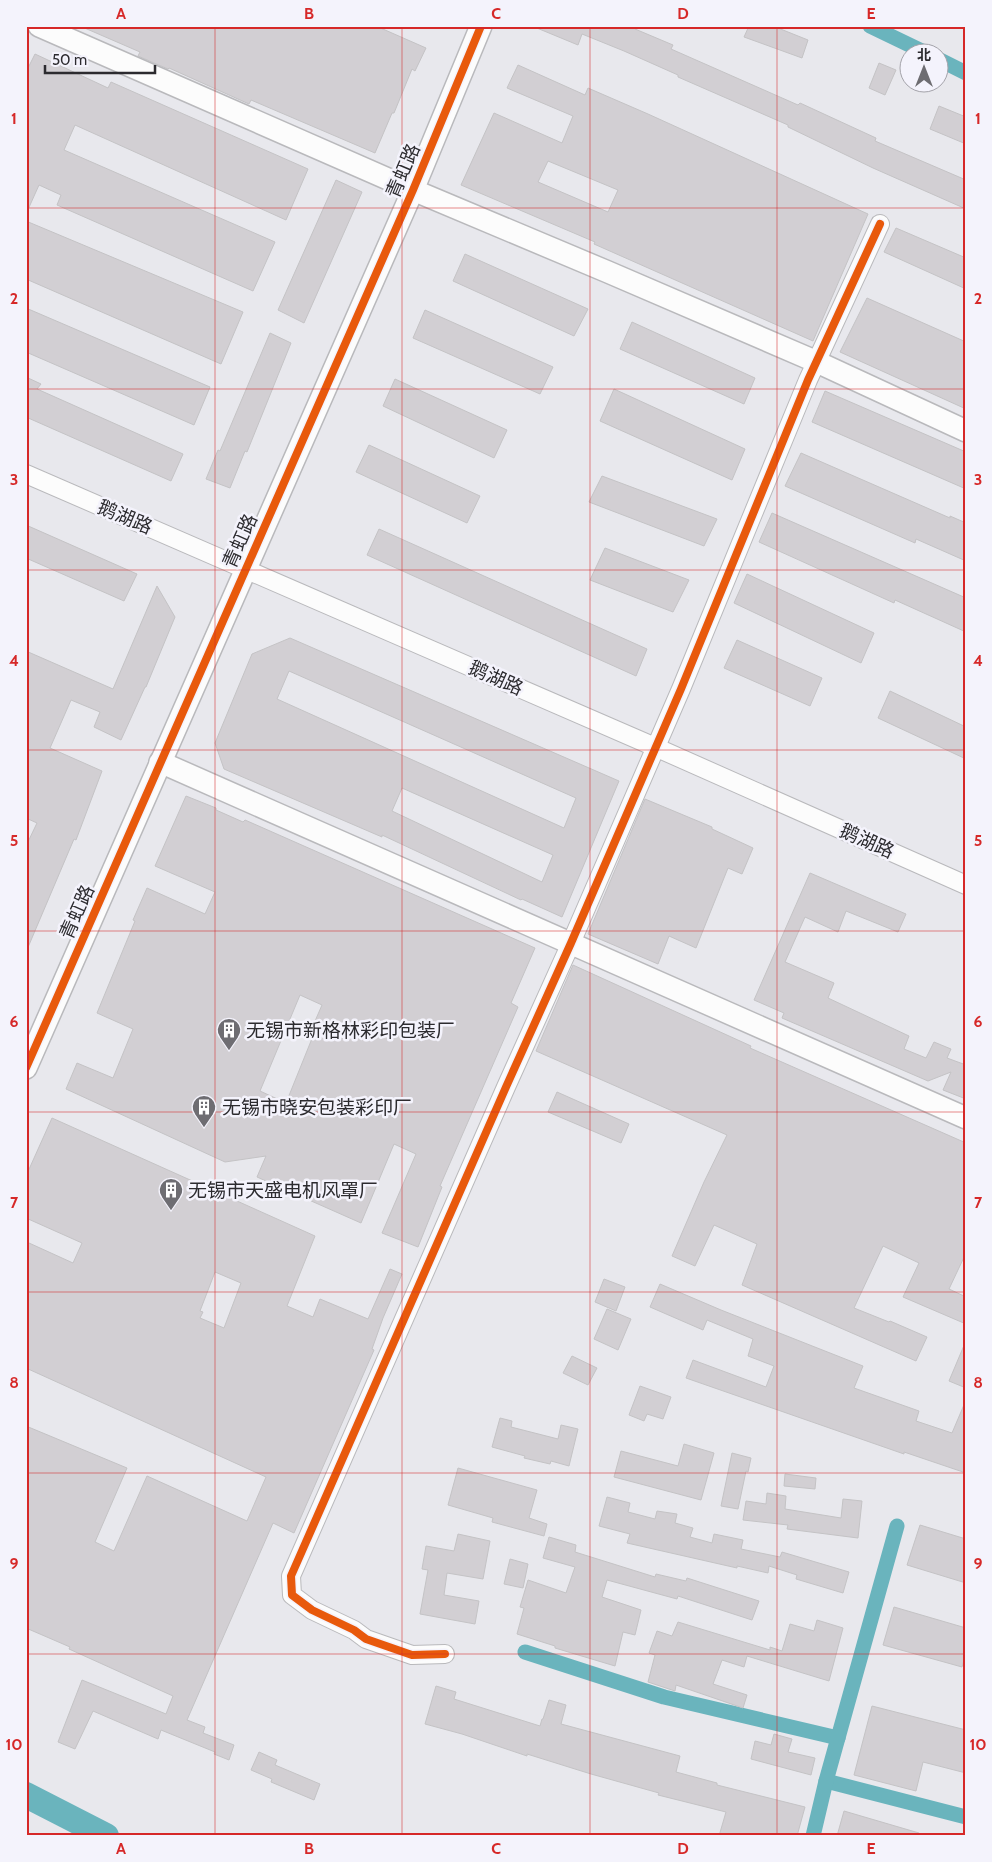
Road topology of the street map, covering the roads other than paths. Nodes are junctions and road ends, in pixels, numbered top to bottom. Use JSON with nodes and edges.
{"nodes":[{"id":1,"x":39,"y":26,"type":"edge"},
{"id":2,"x":481,"y":26,"type":"edge"},
{"id":3,"x":413,"y":190,"type":"junction"},
{"id":4,"x":880,"y":224,"type":"dead end"},
{"id":5,"x":817,"y":362,"type":"junction"},
{"id":6,"x":966,"y":431,"type":"edge"},
{"id":7,"x":26,"y":474,"type":"edge"},
{"id":8,"x":246,"y":569,"type":"junction"},
{"id":9,"x":654,"y":747,"type":"junction"},
{"id":10,"x":160,"y":762,"type":"junction"},
{"id":11,"x":966,"y":885,"type":"edge"},
{"id":12,"x":571,"y":943,"type":"junction"},
{"id":13,"x":26,"y":1068,"type":"edge"},
{"id":14,"x":966,"y":1118,"type":"edge"},
{"id":15,"x":445,"y":1654,"type":"dead end"}],
"edges":[{"from":1,"to":3,"type":"street"},
{"from":2,"to":3,"type":"street","name":"青虹路"},
{"from":3,"to":5,"type":"street"},
{"from":3,"to":8,"type":"street","name":"青虹路"},
{"from":4,"to":5,"type":"street"},
{"from":5,"to":6,"type":"street"},
{"from":5,"to":9,"type":"street"},
{"from":7,"to":8,"type":"street","name":"鹅湖路"},
{"from":8,"to":9,"type":"street","name":"鹅湖路"},
{"from":8,"to":10,"type":"street","name":"青虹路"},
{"from":9,"to":11,"type":"street","name":"鹅湖路"},
{"from":9,"to":12,"type":"street"},
{"from":10,"to":12,"type":"street"},
{"from":10,"to":13,"type":"street","name":"青虹路"},
{"from":12,"to":14,"type":"street"},
{"from":12,"to":15,"type":"street"}]}
